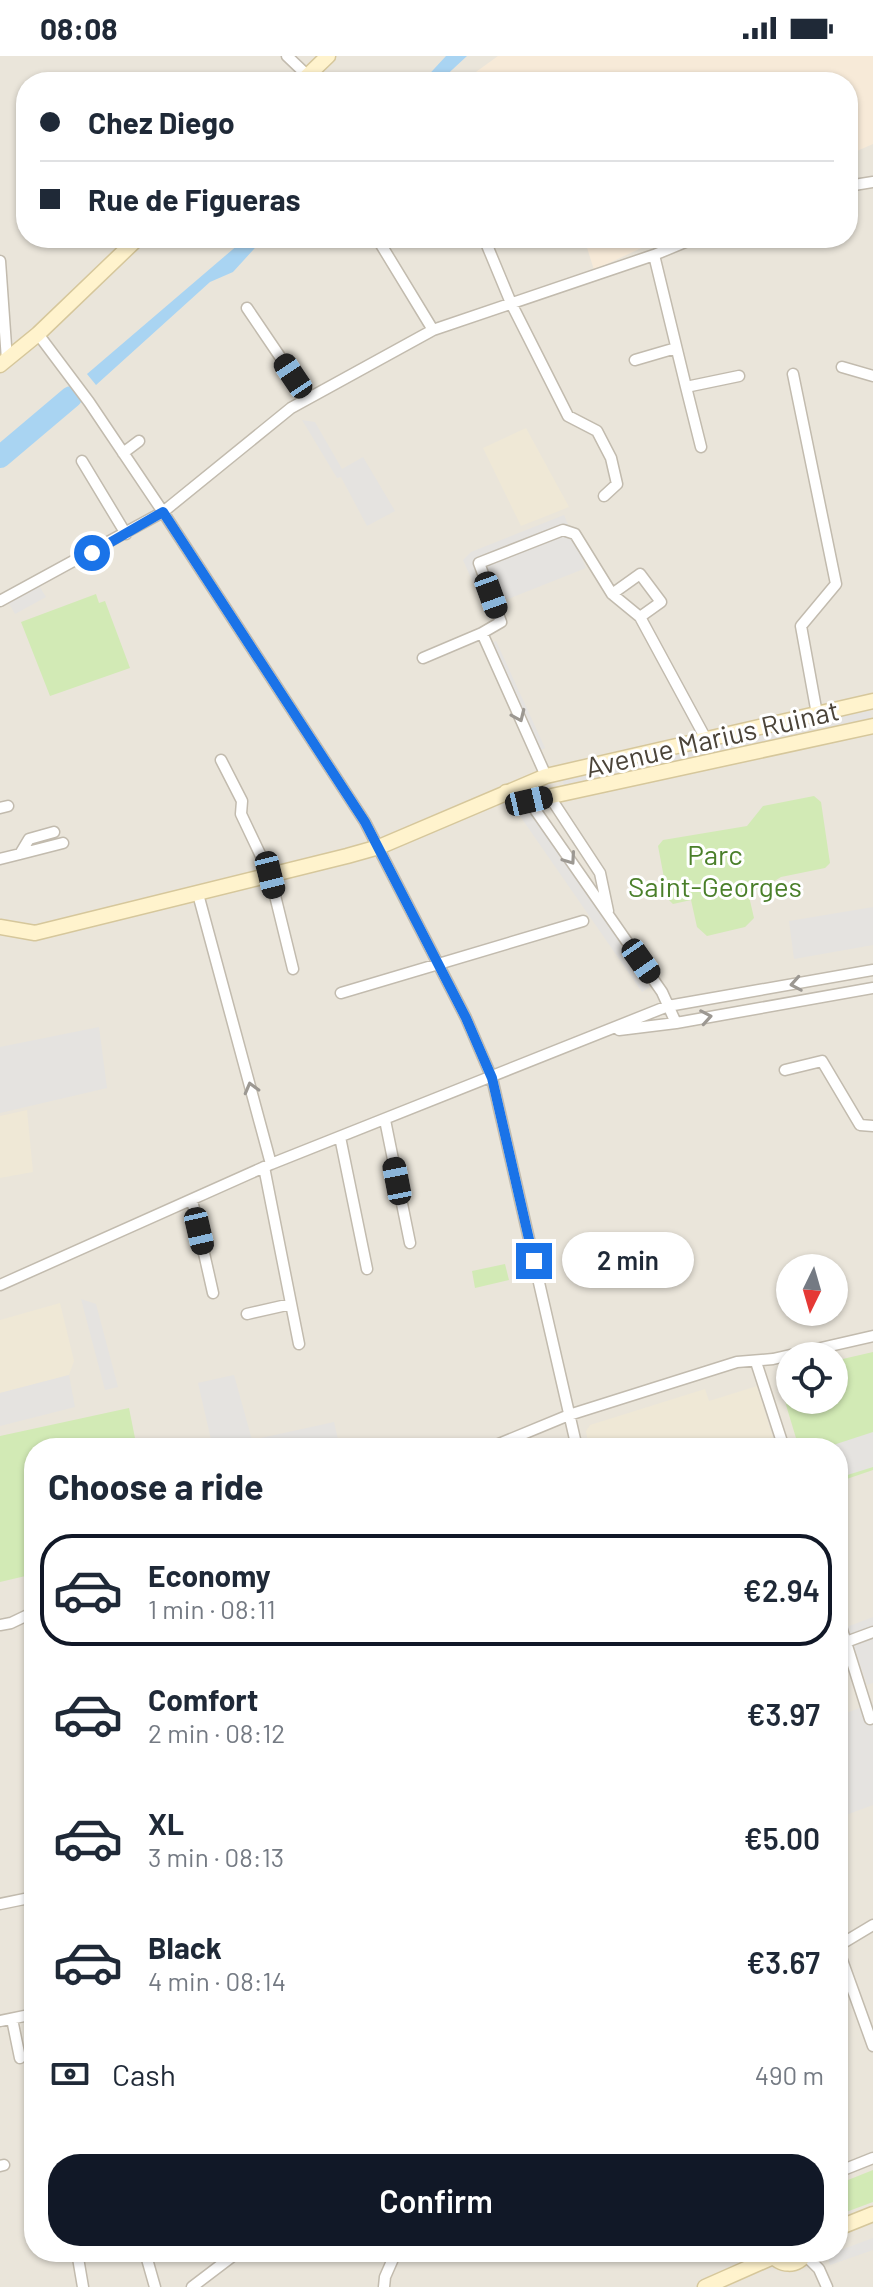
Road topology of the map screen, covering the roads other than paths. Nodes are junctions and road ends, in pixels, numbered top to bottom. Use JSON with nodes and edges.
{"nodes":[{"id":1,"x":328,"y":56,"type":"edge"},
{"id":2,"x":311,"y":72,"type":"edge"},
{"id":3,"x":128,"y":248,"type":"edge"},
{"id":4,"x":383,"y":248,"type":"edge"},
{"id":5,"x":488,"y":248,"type":"edge"},
{"id":6,"x":671,"y":248,"type":"edge"},
{"id":7,"x":654,"y":255,"type":"junction"},
{"id":8,"x":0,"y":261,"type":"edge"},
{"id":9,"x":511,"y":303,"type":"junction"},
{"id":10,"x":247,"y":308,"type":"dead end"},
{"id":11,"x":433,"y":330,"type":"junction"},
{"id":12,"x":38,"y":334,"type":"junction"},
{"id":13,"x":676,"y":348,"type":"junction"},
{"id":14,"x":635,"y":360,"type":"dead end"},
{"id":15,"x":3,"y":363,"type":"edge"},
{"id":16,"x":842,"y":367,"type":"dead end"},
{"id":17,"x":793,"y":374,"type":"dead end"},
{"id":18,"x":739,"y":376,"type":"dead end"},
{"id":19,"x":873,"y":376,"type":"edge"},
{"id":20,"x":686,"y":387,"type":"junction"},
{"id":21,"x":308,"y":398,"type":"junction"},
{"id":22,"x":139,"y":441,"type":"dead end"},
{"id":23,"x":701,"y":447,"type":"dead end"},
{"id":24,"x":123,"y":453,"type":"junction"},
{"id":25,"x":82,"y":461,"type":"dead end"},
{"id":26,"x":604,"y":496,"type":"dead end"},
{"id":27,"x":163,"y":512,"type":"junction"},
{"id":28,"x":126,"y":534,"type":"junction"},
{"id":29,"x":612,"y":594,"type":"junction"},
{"id":30,"x":0,"y":601,"type":"edge"},
{"id":31,"x":640,"y":617,"type":"junction"},
{"id":32,"x":482,"y":633,"type":"junction"},
{"id":33,"x":423,"y":658,"type":"dead end"},
{"id":34,"x":873,"y":701,"type":"edge"},
{"id":35,"x":817,"y":714,"type":"junction"},
{"id":36,"x":873,"y":726,"type":"edge"},
{"id":37,"x":706,"y":739,"type":"junction"},
{"id":38,"x":221,"y":760,"type":"dead end"},
{"id":39,"x":546,"y":776,"type":"junction"},
{"id":40,"x":506,"y":792,"type":"junction"},
{"id":41,"x":550,"y":797,"type":"junction"},
{"id":42,"x":529,"y":801,"type":"junction"},
{"id":43,"x":54,"y":832,"type":"dead end"},
{"id":44,"x":63,"y":843,"type":"dead end"},
{"id":45,"x":379,"y":847,"type":"junction"},
{"id":46,"x":20,"y":854,"type":"junction"},
{"id":47,"x":0,"y":859,"type":"edge"},
{"id":48,"x":270,"y":875,"type":"junction"},
{"id":49,"x":198,"y":894,"type":"junction"},
{"id":50,"x":610,"y":916,"type":"junction"},
{"id":51,"x":583,"y":921,"type":"dead end"},
{"id":52,"x":0,"y":927,"type":"edge"},
{"id":53,"x":439,"y":964,"type":"junction"},
{"id":54,"x":293,"y":969,"type":"dead end"},
{"id":55,"x":873,"y":970,"type":"edge"},
{"id":56,"x":873,"y":988,"type":"edge"},
{"id":57,"x":341,"y":993,"type":"dead end"},
{"id":58,"x":668,"y":1006,"type":"junction"},
{"id":59,"x":676,"y":1023,"type":"junction"},
{"id":60,"x":601,"y":1032,"type":"junction"},
{"id":61,"x":785,"y":1070,"type":"dead end"},
{"id":62,"x":492,"y":1078,"type":"junction"},
{"id":63,"x":385,"y":1120,"type":"junction"},
{"id":64,"x":873,"y":1126,"type":"edge"},
{"id":65,"x":340,"y":1137,"type":"junction"},
{"id":66,"x":268,"y":1165,"type":"junction"},
{"id":67,"x":192,"y":1200,"type":"junction"},
{"id":68,"x":410,"y":1243,"type":"dead end"},
{"id":69,"x":367,"y":1269,"type":"dead end"},
{"id":70,"x":0,"y":1285,"type":"edge"},
{"id":71,"x":213,"y":1293,"type":"dead end"},
{"id":72,"x":291,"y":1304,"type":"junction"},
{"id":73,"x":247,"y":1314,"type":"dead end"},
{"id":74,"x":873,"y":1336,"type":"edge"},
{"id":75,"x":299,"y":1344,"type":"dead end"},
{"id":76,"x":756,"y":1362,"type":"junction"},
{"id":77,"x":569,"y":1415,"type":"junction"},
{"id":78,"x":513,"y":1438,"type":"edge"},
{"id":79,"x":575,"y":1438,"type":"edge"},
{"id":80,"x":781,"y":1438,"type":"edge"},
{"id":81,"x":24,"y":1617,"type":"edge"},
{"id":82,"x":0,"y":1625,"type":"edge"},
{"id":83,"x":873,"y":1632,"type":"edge"},
{"id":84,"x":848,"y":1641,"type":"edge"},
{"id":85,"x":848,"y":1648,"type":"edge"},
{"id":86,"x":870,"y":1719,"type":"dead end"},
{"id":87,"x":24,"y":1899,"type":"edge"},
{"id":88,"x":0,"y":1904,"type":"edge"},
{"id":89,"x":873,"y":1925,"type":"edge"},
{"id":90,"x":848,"y":1941,"type":"edge"},
{"id":91,"x":848,"y":1975,"type":"edge"},
{"id":92,"x":24,"y":2016,"type":"edge"},
{"id":93,"x":12,"y":2019,"type":"junction"},
{"id":94,"x":0,"y":2021,"type":"edge"},
{"id":95,"x":872,"y":2041,"type":"edge"},
{"id":96,"x":20,"y":2058,"type":"dead end"},
{"id":97,"x":873,"y":2158,"type":"edge"},
{"id":98,"x":848,"y":2168,"type":"edge"},
{"id":99,"x":873,"y":2214,"type":"edge"},
{"id":100,"x":848,"y":2224,"type":"edge"},
{"id":101,"x":79,"y":2262,"type":"edge"},
{"id":102,"x":148,"y":2262,"type":"edge"},
{"id":103,"x":225,"y":2262,"type":"edge"},
{"id":104,"x":392,"y":2262,"type":"edge"},
{"id":105,"x":757,"y":2262,"type":"edge"},
{"id":106,"x":813,"y":2262,"type":"edge"},
{"id":107,"x":715,"y":2285,"type":"edge"},
{"id":108,"x":83,"y":2287,"type":"edge"},
{"id":109,"x":155,"y":2287,"type":"edge"},
{"id":110,"x":192,"y":2287,"type":"edge"},
{"id":111,"x":384,"y":2287,"type":"edge"},
{"id":112,"x":827,"y":2287,"type":"edge"}],
"edges":[{"from":1,"to":2,"type":"street"},
{"from":3,"to":12,"type":"street"},
{"from":4,"to":11,"type":"street"},
{"from":5,"to":9,"type":"street"},
{"from":6,"to":7,"type":"street"},
{"from":7,"to":9,"type":"street"},
{"from":7,"to":13,"type":"street"},
{"from":8,"to":15,"type":"street"},
{"from":9,"to":11,"type":"street"},
{"from":9,"to":26,"type":"street"},
{"from":10,"to":21,"type":"street"},
{"from":11,"to":21,"type":"street"},
{"from":12,"to":15,"type":"street"},
{"from":12,"to":24,"type":"street"},
{"from":13,"to":14,"type":"street"},
{"from":13,"to":20,"type":"street"},
{"from":16,"to":19,"type":"street"},
{"from":17,"to":35,"type":"street"},
{"from":18,"to":20,"type":"street"},
{"from":20,"to":23,"type":"street"},
{"from":21,"to":27,"type":"street"},
{"from":22,"to":24,"type":"street"},
{"from":24,"to":27,"type":"street"},
{"from":25,"to":28,"type":"street"},
{"from":27,"to":28,"type":"street"},
{"from":27,"to":45,"type":"street"},
{"from":28,"to":30,"type":"street"},
{"from":29,"to":31,"type":"street"},
{"from":29,"to":31,"type":"street"},
{"from":29,"to":32,"type":"street"},
{"from":31,"to":37,"type":"street"},
{"from":32,"to":33,"type":"street"},
{"from":32,"to":39,"type":"street","one_way":true},
{"from":34,"to":35,"type":"street","name":"Avenue Marius Ruinat"},
{"from":35,"to":37,"type":"street","name":"Avenue Marius Ruinat"},
{"from":36,"to":41,"type":"street","name":"Avenue Marius Ruinat"},
{"from":37,"to":39,"type":"street","name":"Avenue Marius Ruinat"},
{"from":38,"to":48,"type":"street"},
{"from":39,"to":40,"type":"street","name":"Avenue Marius Ruinat"},
{"from":40,"to":42,"type":"street"},
{"from":40,"to":45,"type":"street","name":"Avenue Marius Ruinat"},
{"from":41,"to":42,"type":"street","name":"Avenue Marius Ruinat"},
{"from":41,"to":50,"type":"street"},
{"from":42,"to":50,"type":"street","one_way":true},
{"from":43,"to":46,"type":"street"},
{"from":44,"to":46,"type":"street"},
{"from":45,"to":48,"type":"street","name":"Avenue Marius Ruinat"},
{"from":45,"to":53,"type":"street"},
{"from":46,"to":47,"type":"street"},
{"from":48,"to":49,"type":"street","name":"Avenue Marius Ruinat"},
{"from":48,"to":54,"type":"street"},
{"from":49,"to":52,"type":"street","name":"Avenue Marius Ruinat"},
{"from":66,"to":49,"type":"street","one_way":true},
{"from":50,"to":58,"type":"street"},
{"from":51,"to":53,"type":"street"},
{"from":53,"to":57,"type":"street"},
{"from":53,"to":62,"type":"street"},
{"from":55,"to":58,"type":"street","one_way":true},
{"from":59,"to":56,"type":"street","one_way":true},
{"from":58,"to":59,"type":"street"},
{"from":58,"to":60,"type":"street"},
{"from":59,"to":60,"type":"street"},
{"from":60,"to":62,"type":"street"},
{"from":61,"to":64,"type":"street"},
{"from":62,"to":63,"type":"street"},
{"from":62,"to":77,"type":"street"},
{"from":63,"to":65,"type":"street"},
{"from":63,"to":68,"type":"street"},
{"from":65,"to":66,"type":"street"},
{"from":65,"to":69,"type":"street"},
{"from":66,"to":67,"type":"street"},
{"from":66,"to":72,"type":"street"},
{"from":67,"to":70,"type":"street"},
{"from":67,"to":71,"type":"street"},
{"from":72,"to":73,"type":"street"},
{"from":72,"to":75,"type":"street"},
{"from":74,"to":76,"type":"street"},
{"from":76,"to":77,"type":"street"},
{"from":76,"to":80,"type":"street"},
{"from":77,"to":78,"type":"street"},
{"from":77,"to":79,"type":"street"},
{"from":81,"to":82,"type":"street"},
{"from":83,"to":84,"type":"street"},
{"from":85,"to":86,"type":"street"},
{"from":87,"to":88,"type":"street"},
{"from":89,"to":90,"type":"street"},
{"from":91,"to":95,"type":"street"},
{"from":92,"to":93,"type":"street"},
{"from":93,"to":94,"type":"street"},
{"from":93,"to":96,"type":"street"},
{"from":97,"to":98,"type":"street"},
{"from":99,"to":100,"type":"street"},
{"from":101,"to":108,"type":"street"},
{"from":102,"to":109,"type":"street"},
{"from":103,"to":110,"type":"street"},
{"from":104,"to":111,"type":"street"},
{"from":105,"to":107,"type":"street"},
{"from":106,"to":112,"type":"street"}]}
